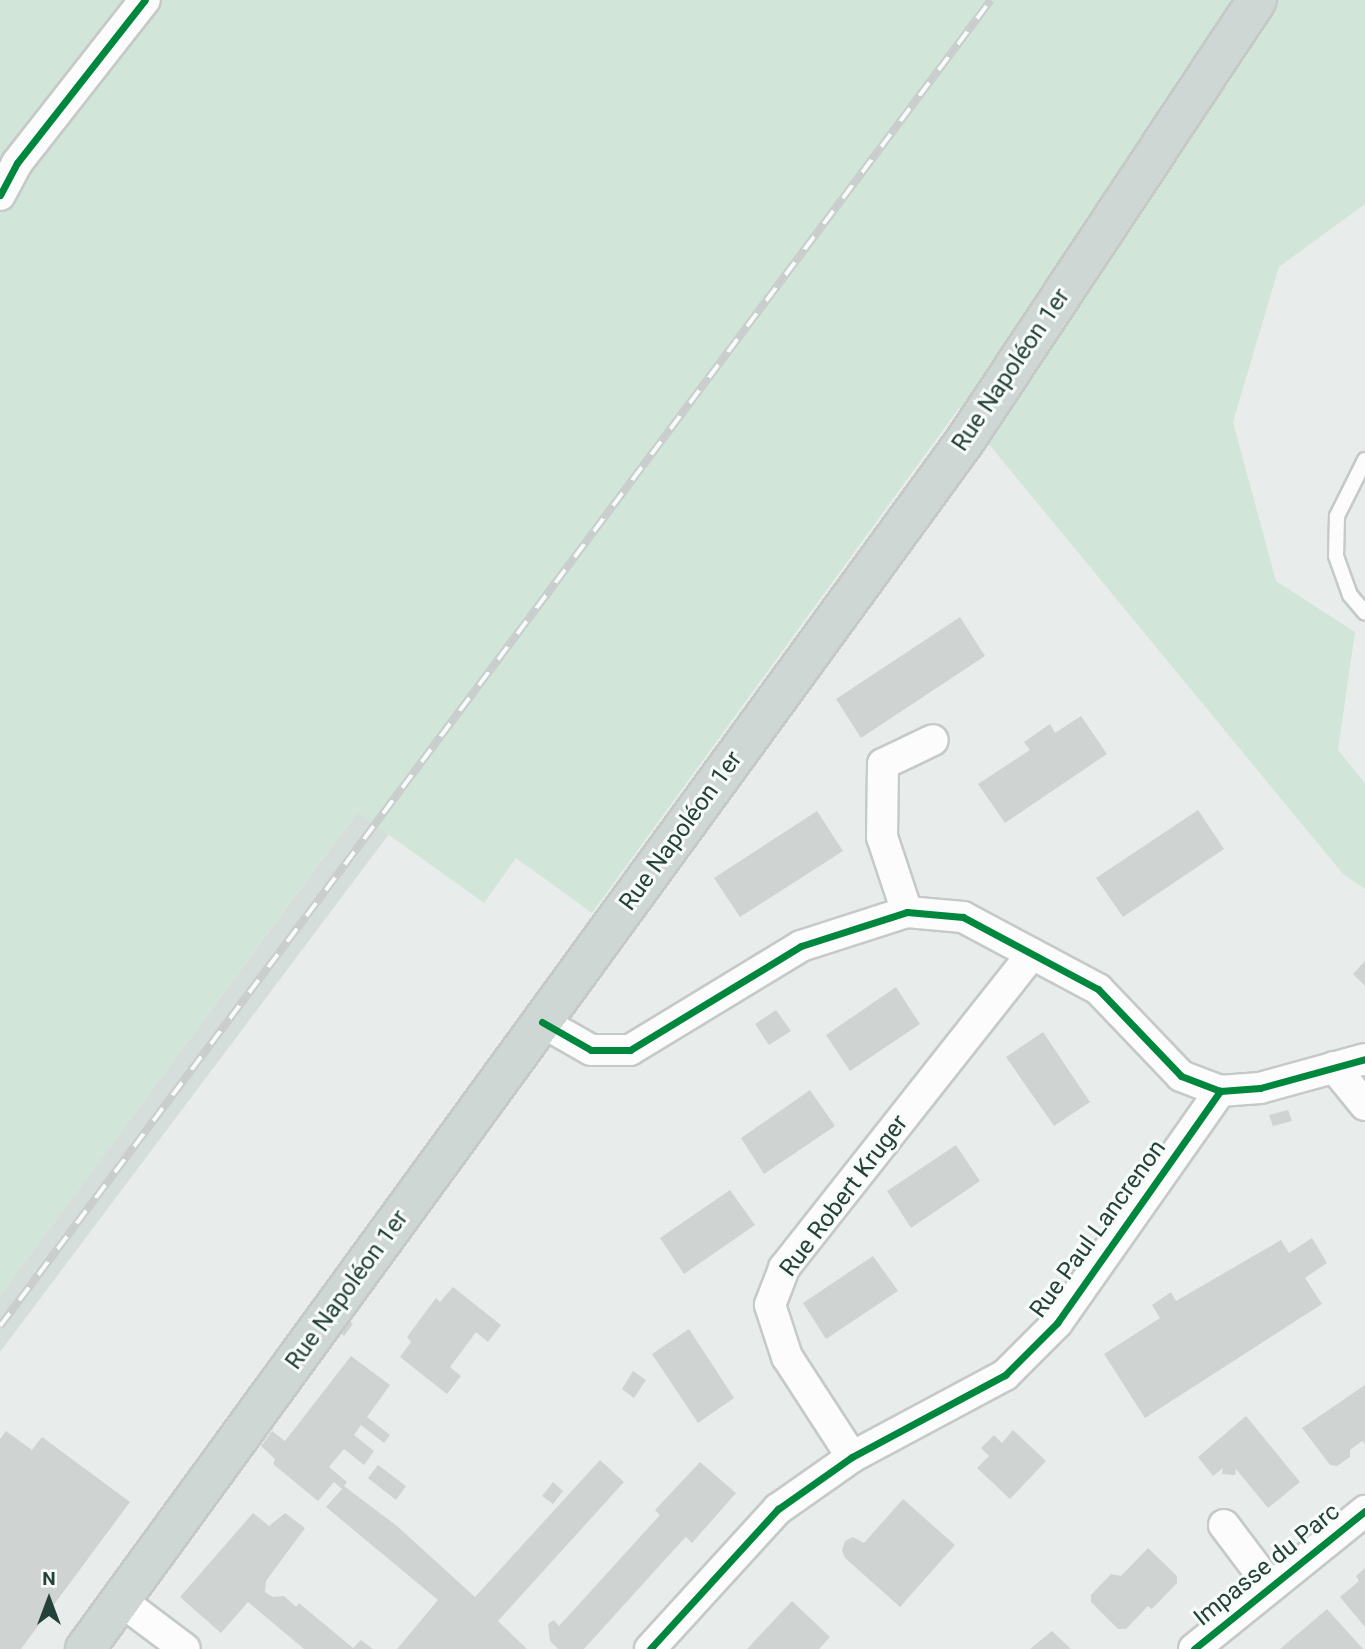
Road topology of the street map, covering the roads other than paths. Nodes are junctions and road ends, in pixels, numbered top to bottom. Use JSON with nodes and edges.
{"nodes":[{"id":1,"x":145,"y":0,"type":"edge"},
{"id":2,"x":1257,"y":0,"type":"edge"},
{"id":3,"x":0,"y":195,"type":"edge"},
{"id":4,"x":1365,"y":460,"type":"edge"},
{"id":5,"x":1365,"y":613,"type":"edge"},
{"id":6,"x":933,"y":740,"type":"dead end"},
{"id":7,"x":907,"y":912,"type":"junction"},
{"id":8,"x":1032,"y":954,"type":"junction"},
{"id":9,"x":542,"y":1022,"type":"junction"},
{"id":10,"x":1365,"y":1059,"type":"edge"},
{"id":11,"x":1334,"y":1067,"type":"junction"},
{"id":12,"x":1220,"y":1091,"type":"junction"},
{"id":13,"x":1365,"y":1105,"type":"edge"},
{"id":14,"x":852,"y":1457,"type":"junction"},
{"id":15,"x":1365,"y":1511,"type":"edge"},
{"id":16,"x":1224,"y":1525,"type":"dead end"},
{"id":17,"x":1270,"y":1586,"type":"junction"},
{"id":18,"x":120,"y":1600,"type":"junction"},
{"id":19,"x":86,"y":1649,"type":"edge"},
{"id":20,"x":185,"y":1649,"type":"edge"},
{"id":21,"x":650,"y":1649,"type":"edge"},
{"id":22,"x":1194,"y":1649,"type":"edge"}],
"edges":[{"from":1,"to":3,"type":"street"},
{"from":2,"to":9,"type":"main road","name":"Rue Napoléon 1er"},
{"from":4,"to":5,"type":"lane"},
{"from":6,"to":7,"type":"street"},
{"from":7,"to":8,"type":"street"},
{"from":7,"to":9,"type":"street"},
{"from":8,"to":12,"type":"street"},
{"from":8,"to":14,"type":"street","name":"Rue Robert Kruger"},
{"from":9,"to":18,"type":"main road","name":"Rue Napoléon 1er"},
{"from":10,"to":11,"type":"street"},
{"from":11,"to":12,"type":"street"},
{"from":11,"to":13,"type":"street"},
{"from":12,"to":14,"type":"street","name":"Rue Paul Lancrenon"},
{"from":14,"to":21,"type":"street","name":"Rue Paul Lancrenon"},
{"from":15,"to":17,"type":"street","name":"Impasse du Parc"},
{"from":16,"to":17,"type":"street","name":"Impasse du Parc"},
{"from":17,"to":22,"type":"street","name":"Impasse du Parc"},
{"from":18,"to":19,"type":"main road","name":"Rue Napoléon 1er"},
{"from":18,"to":20,"type":"street"}]}
